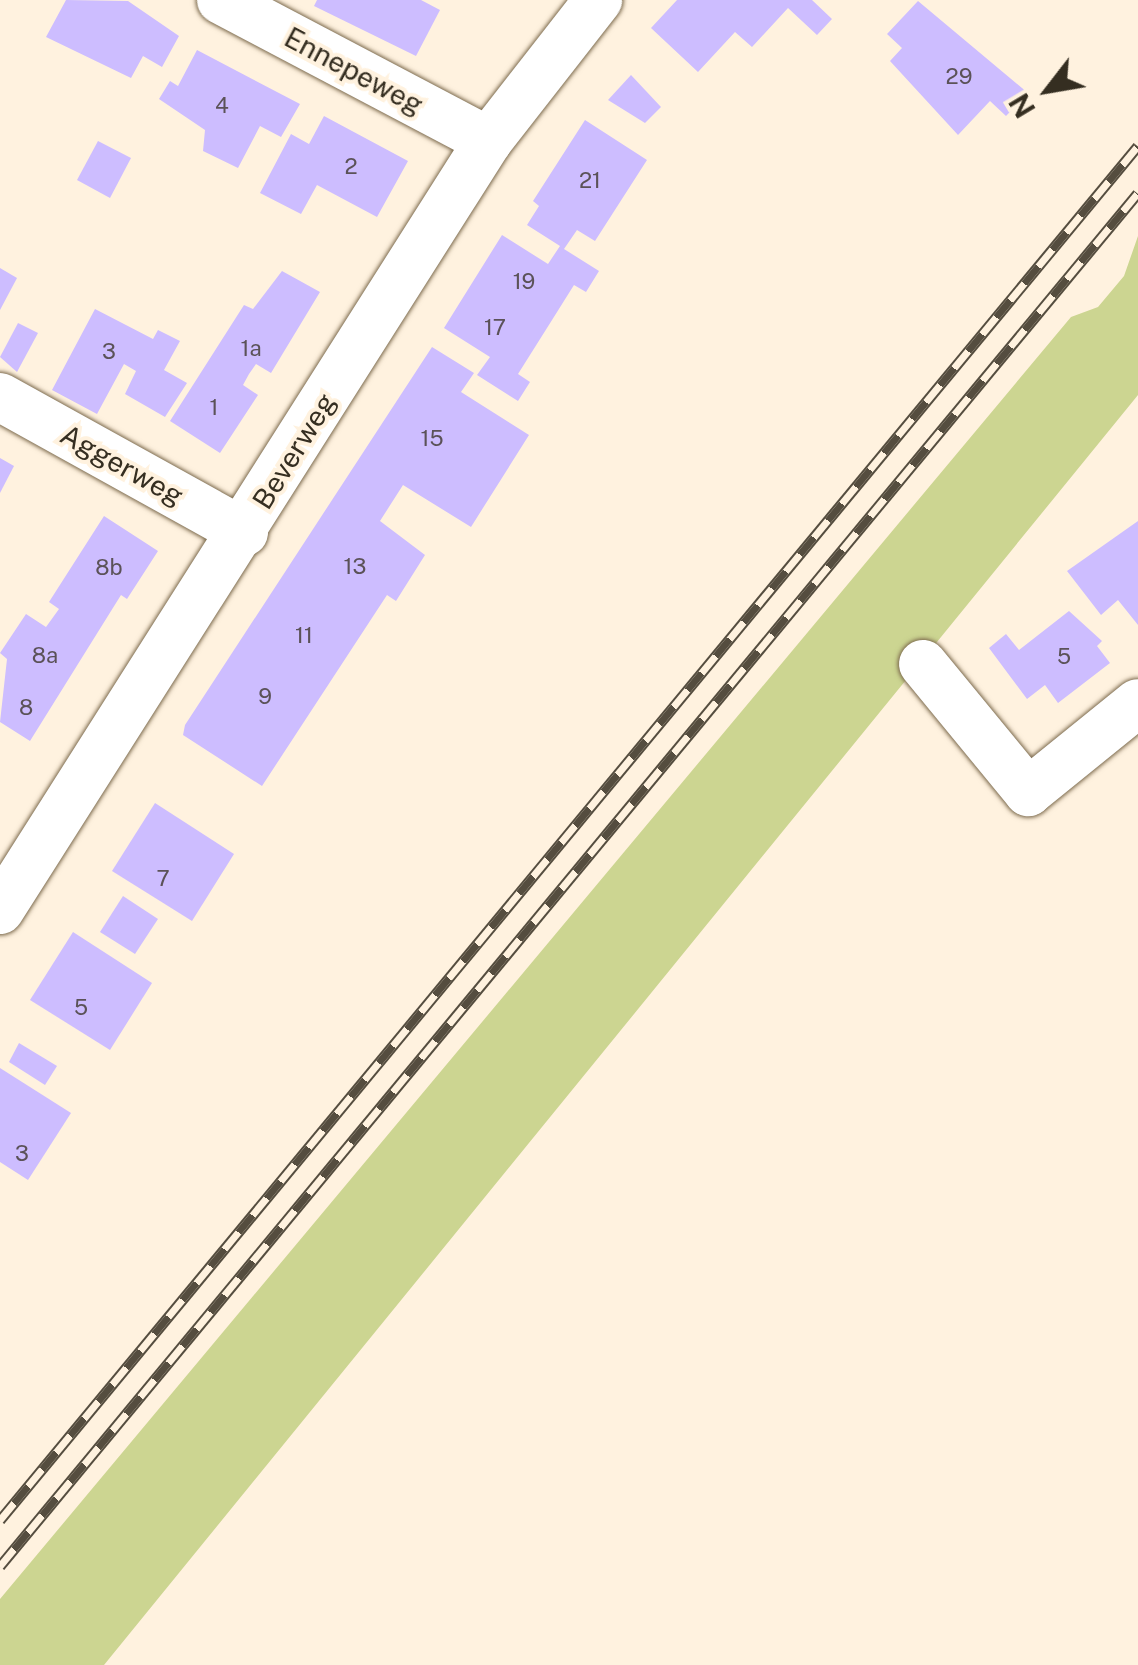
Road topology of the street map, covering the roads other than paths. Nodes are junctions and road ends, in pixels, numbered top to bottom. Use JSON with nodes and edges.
{"nodes":[{"id":1,"x":221,"y":0,"type":"edge"},
{"id":2,"x":598,"y":0,"type":"edge"},
{"id":3,"x":488,"y":142,"type":"junction"},
{"id":4,"x":0,"y":397,"type":"edge"},
{"id":5,"x":244,"y":532,"type":"junction"},
{"id":6,"x":922,"y":664,"type":"dead end"},
{"id":7,"x":1138,"y":703,"type":"edge"},
{"id":8,"x":0,"y":910,"type":"edge"}],
"edges":[{"from":1,"to":3,"type":"street","name":"Ennepeweg"},
{"from":2,"to":3,"type":"street","name":"Beverweg"},
{"from":3,"to":5,"type":"street","name":"Beverweg"},
{"from":4,"to":5,"type":"street","name":"Aggerweg"},
{"from":5,"to":8,"type":"street","name":"Beverweg"},
{"from":6,"to":7,"type":"street"}]}
